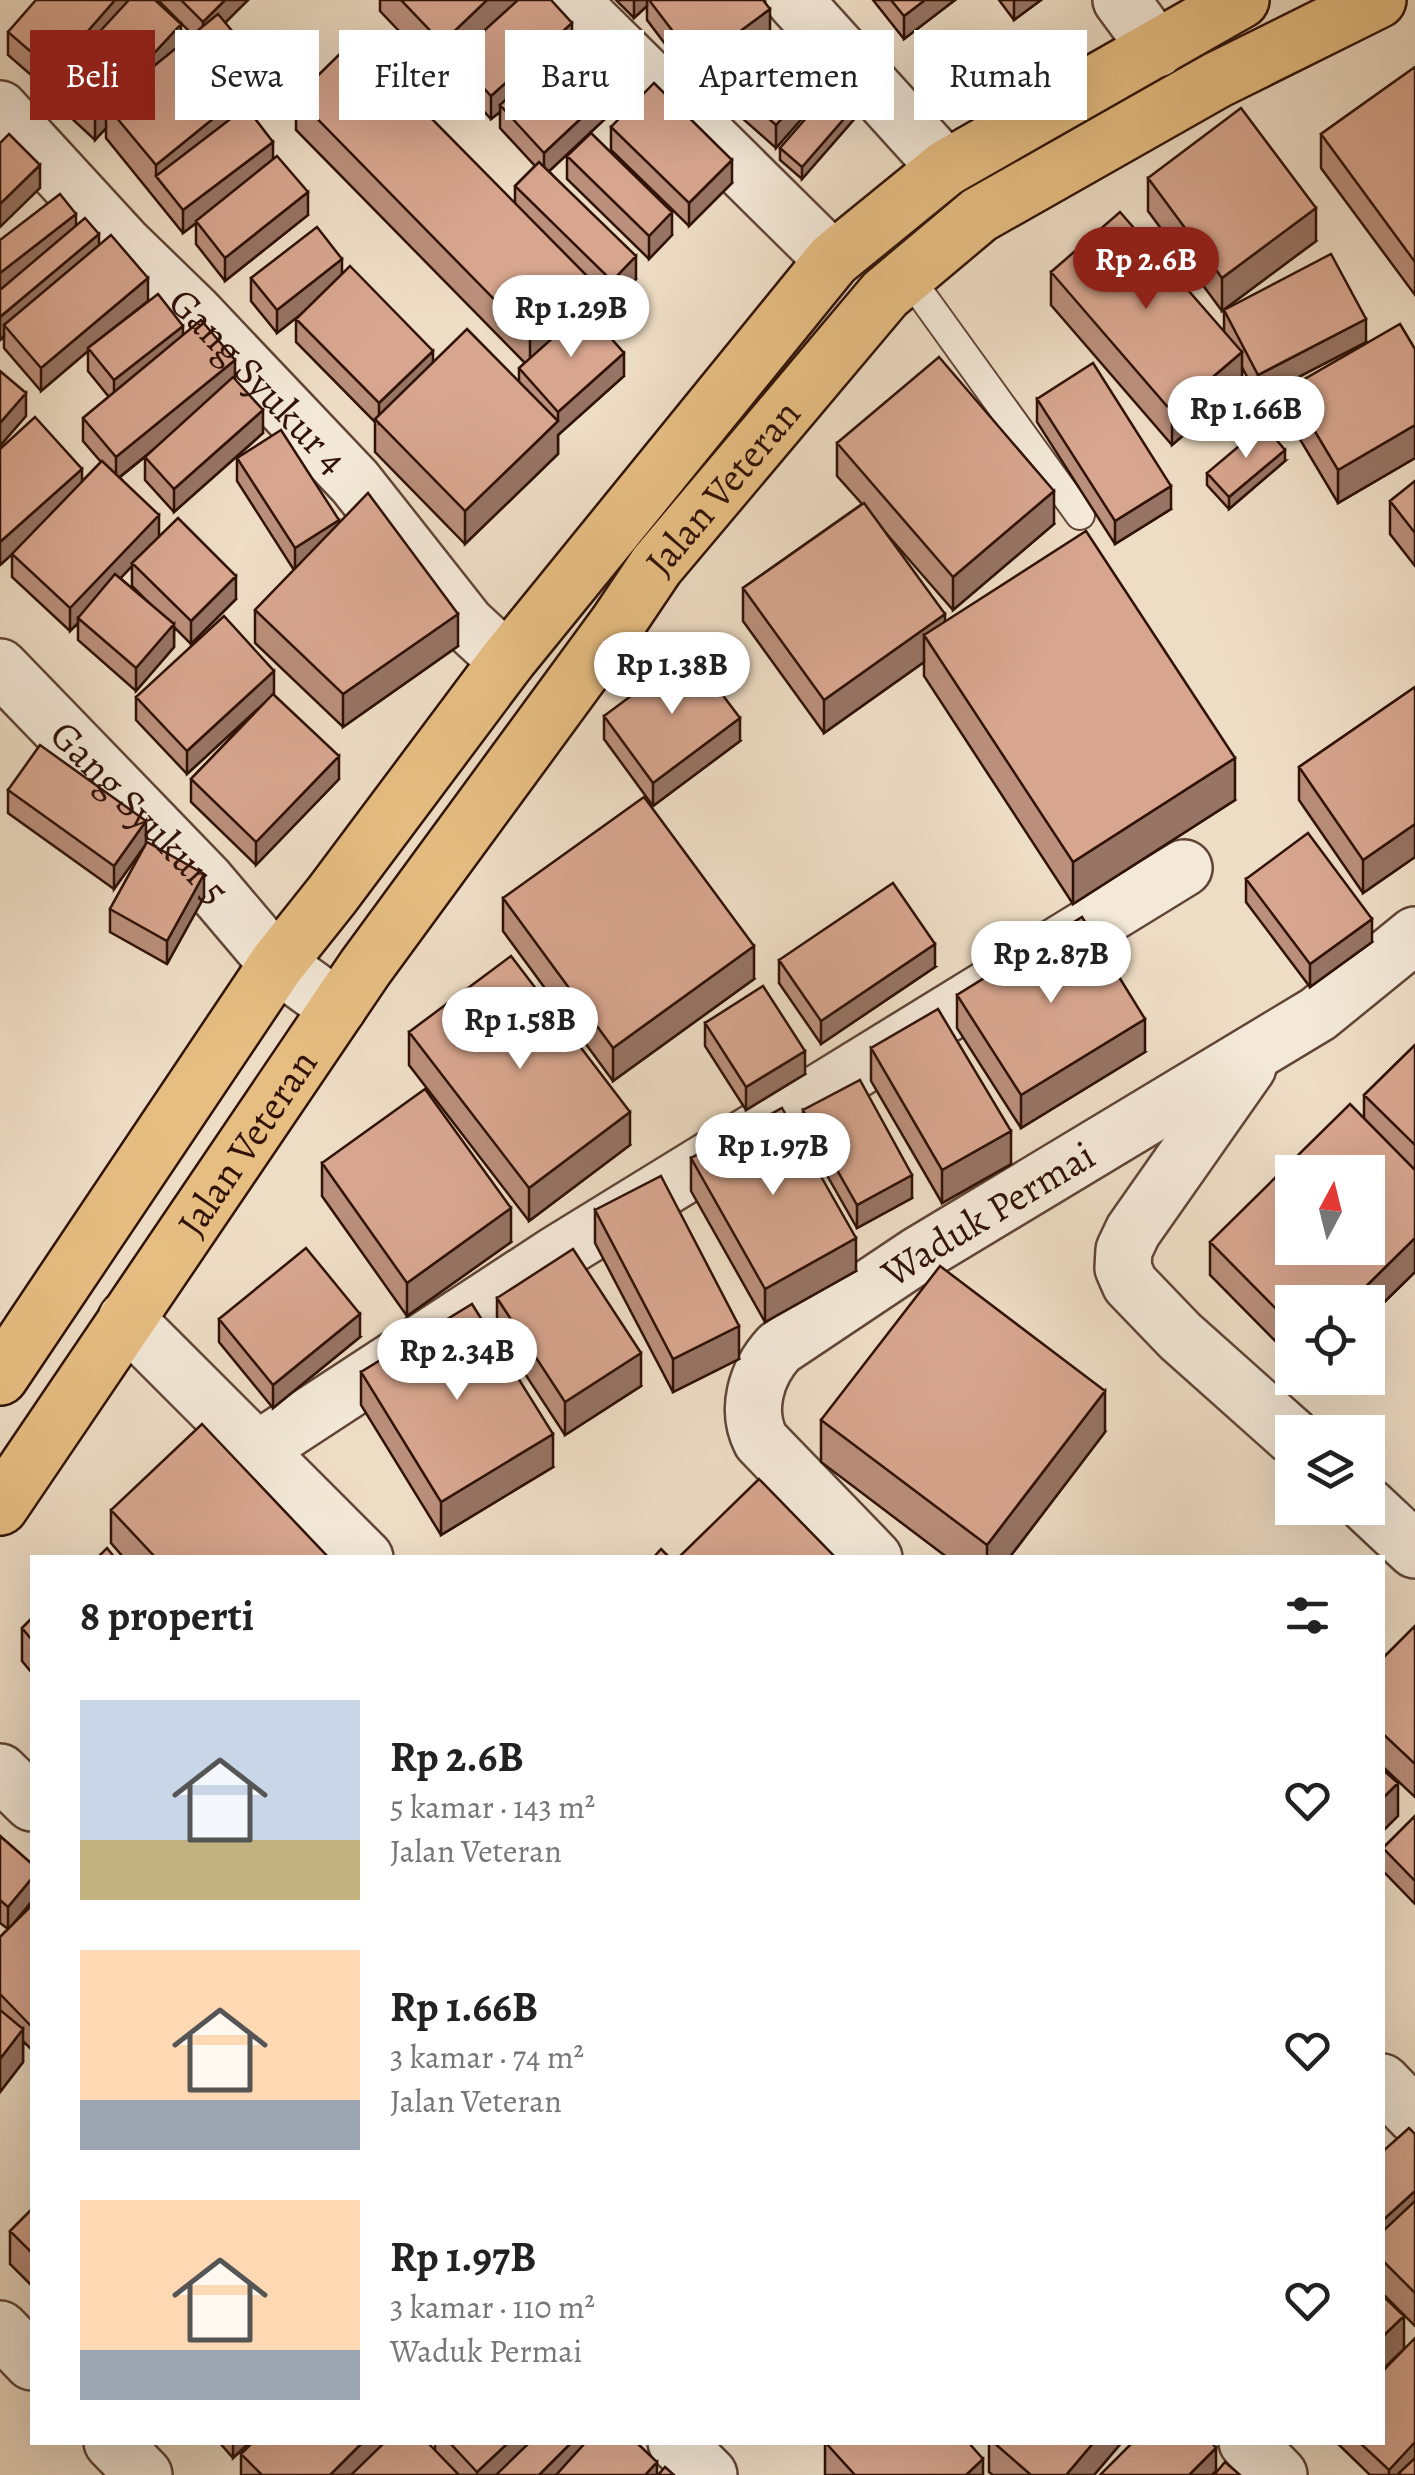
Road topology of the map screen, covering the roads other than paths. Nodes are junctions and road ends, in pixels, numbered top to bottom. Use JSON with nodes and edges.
{"nodes":[{"id":1,"x":570,"y":0,"type":"edge"},
{"id":2,"x":794,"y":0,"type":"edge"},
{"id":3,"x":1121,"y":0,"type":"edge"},
{"id":4,"x":1241,"y":0,"type":"edge"},
{"id":5,"x":1378,"y":0,"type":"edge"},
{"id":6,"x":1157,"y":49,"type":"junction"},
{"id":7,"x":0,"y":109,"type":"edge"},
{"id":8,"x":946,"y":168,"type":"junction"},
{"id":9,"x":833,"y":260,"type":"junction"},
{"id":10,"x":907,"y":275,"type":"junction"},
{"id":11,"x":1080,"y":515,"type":"dead end"},
{"id":12,"x":508,"y":661,"type":"junction"},
{"id":13,"x":0,"y":667,"type":"edge"},
{"id":14,"x":1184,"y":868,"type":"dead end"},
{"id":15,"x":1415,"y":935,"type":"edge"},
{"id":16,"x":277,"y":964,"type":"junction"},
{"id":17,"x":338,"y":1008,"type":"junction"},
{"id":18,"x":1262,"y":1048,"type":"junction"},
{"id":19,"x":126,"y":1318,"type":"junction"},
{"id":20,"x":0,"y":1377,"type":"edge"},
{"id":21,"x":1275,"y":1421,"type":"edge"},
{"id":22,"x":257,"y":1450,"type":"junction"},
{"id":23,"x":0,"y":1507,"type":"edge"},
{"id":24,"x":1385,"y":1522,"type":"edge"},
{"id":25,"x":1415,"y":1550,"type":"edge"},
{"id":26,"x":361,"y":1555,"type":"edge"},
{"id":27,"x":871,"y":1555,"type":"edge"},
{"id":28,"x":0,"y":1772,"type":"edge"},
{"id":29,"x":30,"y":1801,"type":"edge"},
{"id":30,"x":1385,"y":2085,"type":"edge"},
{"id":31,"x":1415,"y":2116,"type":"edge"},
{"id":32,"x":0,"y":2329,"type":"edge"},
{"id":33,"x":30,"y":2360,"type":"edge"},
{"id":34,"x":115,"y":2445,"type":"edge"},
{"id":35,"x":679,"y":2445,"type":"edge"},
{"id":36,"x":1250,"y":2445,"type":"edge"},
{"id":37,"x":144,"y":2475,"type":"edge"},
{"id":38,"x":709,"y":2475,"type":"edge"},
{"id":39,"x":1279,"y":2475,"type":"edge"}],
"edges":[{"from":1,"to":9,"type":"street"},
{"from":2,"to":8,"type":"street"},
{"from":3,"to":6,"type":"street"},
{"from":4,"to":6,"type":"highway","name":"Jalan Veteran"},
{"from":5,"to":10,"type":"highway","name":"Jalan Veteran"},
{"from":6,"to":8,"type":"highway","name":"Jalan Veteran"},
{"from":7,"to":12,"type":"street","name":"Gang Syukur 4"},
{"from":8,"to":9,"type":"highway","name":"Jalan Veteran"},
{"from":9,"to":12,"type":"highway","name":"Jalan Veteran"},
{"from":10,"to":11,"type":"lane"},
{"from":10,"to":17,"type":"highway","name":"Jalan Veteran"},
{"from":12,"to":16,"type":"highway","name":"Jalan Veteran"},
{"from":13,"to":16,"type":"street","name":"Gang Syukur 5"},
{"from":14,"to":22,"type":"street"},
{"from":15,"to":18,"type":"street","name":"Waduk Permai"},
{"from":16,"to":17,"type":"street","name":"Gang Syukur 5"},
{"from":16,"to":20,"type":"highway","name":"Jalan Veteran"},
{"from":17,"to":19,"type":"highway","name":"Jalan Veteran"},
{"from":18,"to":21,"type":"street"},
{"from":18,"to":27,"type":"street","name":"Waduk Permai"},
{"from":19,"to":22,"type":"street"},
{"from":19,"to":23,"type":"highway","name":"Jalan Veteran"},
{"from":22,"to":26,"type":"street"},
{"from":24,"to":25,"type":"street"},
{"from":28,"to":29,"type":"street"},
{"from":30,"to":31,"type":"street"},
{"from":32,"to":33,"type":"street"},
{"from":34,"to":37,"type":"street"},
{"from":35,"to":38,"type":"street"},
{"from":36,"to":39,"type":"street"}]}
